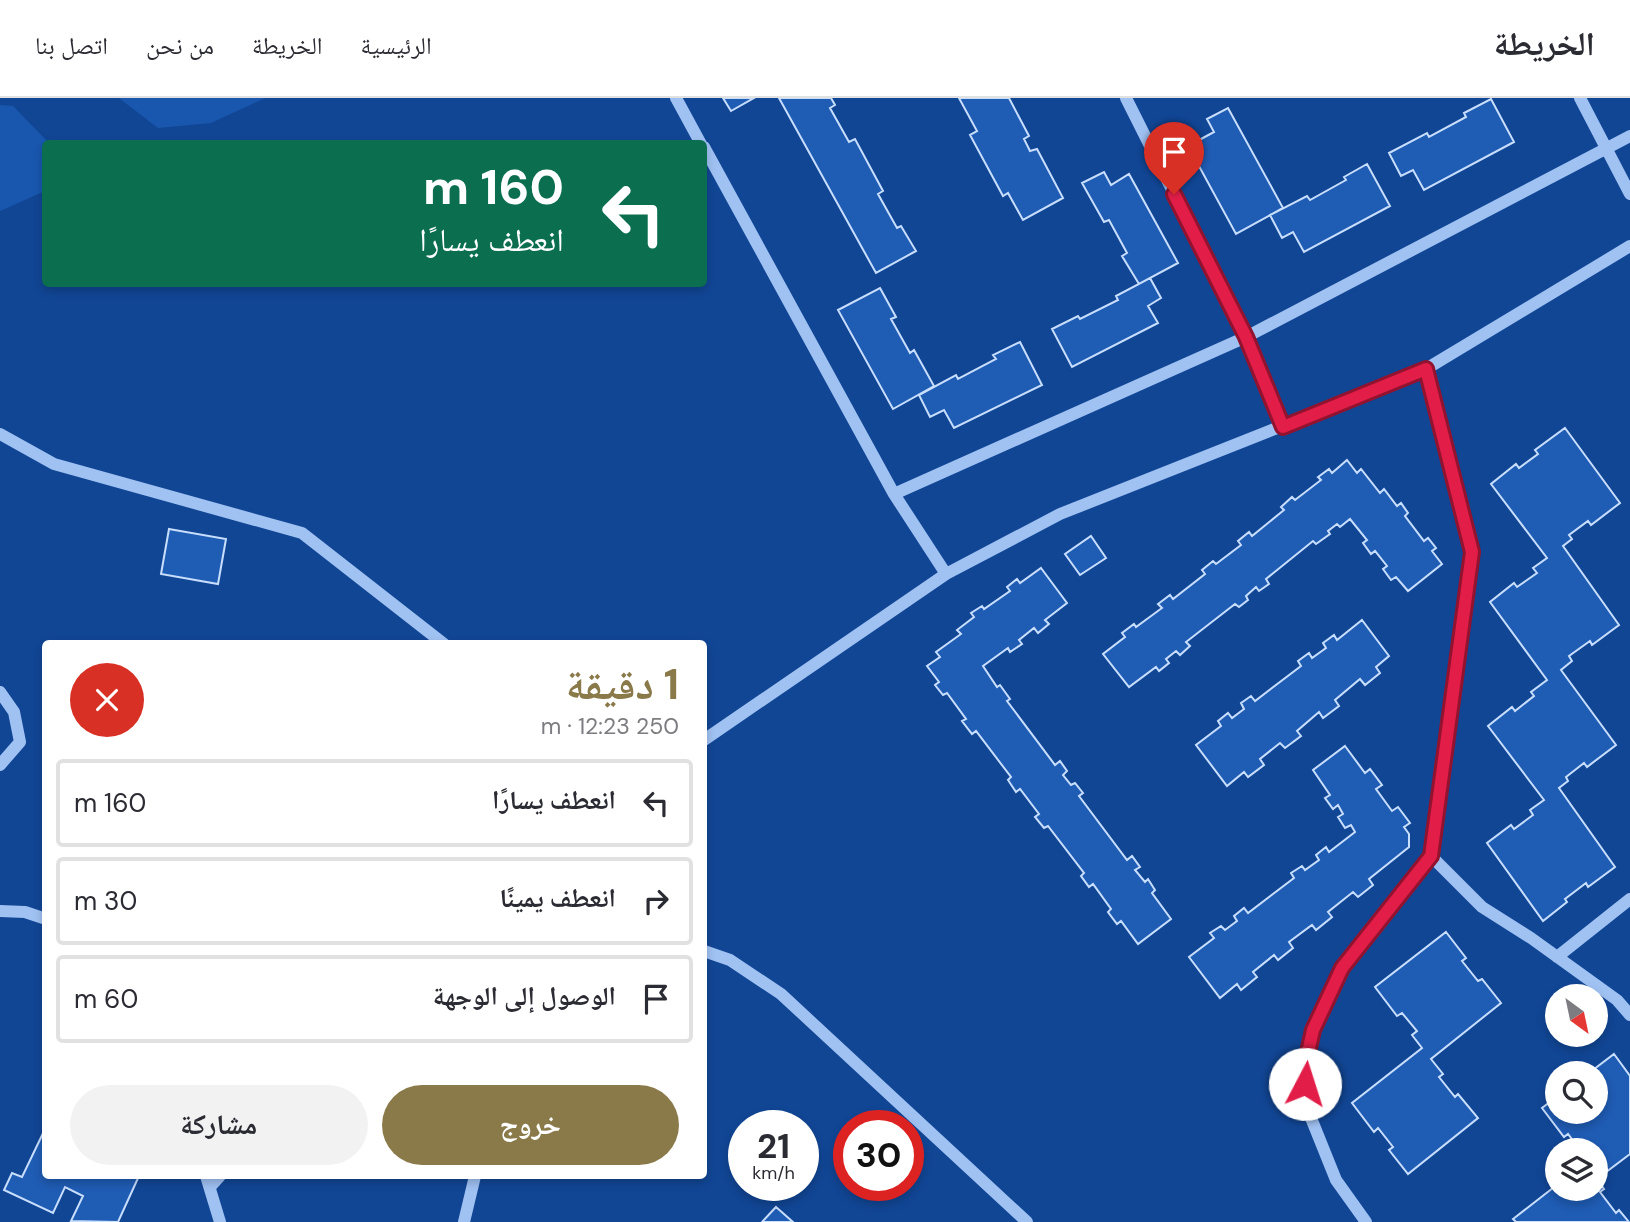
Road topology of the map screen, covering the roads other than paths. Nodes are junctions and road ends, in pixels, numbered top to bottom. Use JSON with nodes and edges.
{"nodes":[{"id":1,"x":676,"y":98,"type":"edge"},
{"id":2,"x":1126,"y":98,"type":"edge"},
{"id":3,"x":1580,"y":98,"type":"edge"},
{"id":4,"x":1630,"y":136,"type":"edge"},
{"id":5,"x":699,"y":140,"type":"edge"},
{"id":6,"x":1606,"y":148,"type":"junction"},
{"id":7,"x":707,"y":155,"type":"edge"},
{"id":8,"x":1630,"y":194,"type":"edge"},
{"id":9,"x":1630,"y":246,"type":"edge"},
{"id":10,"x":1246,"y":337,"type":"junction"},
{"id":11,"x":1426,"y":369,"type":"junction"},
{"id":12,"x":1283,"y":427,"type":"junction"},
{"id":13,"x":0,"y":434,"type":"edge"},
{"id":14,"x":894,"y":494,"type":"junction"},
{"id":15,"x":946,"y":574,"type":"junction"},
{"id":16,"x":439,"y":640,"type":"edge"},
{"id":17,"x":0,"y":692,"type":"edge"},
{"id":18,"x":707,"y":738,"type":"edge"},
{"id":19,"x":0,"y":765,"type":"edge"},
{"id":20,"x":1431,"y":856,"type":"junction"},
{"id":21,"x":1630,"y":899,"type":"edge"},
{"id":22,"x":0,"y":911,"type":"edge"},
{"id":23,"x":42,"y":918,"type":"edge"},
{"id":24,"x":707,"y":952,"type":"edge"},
{"id":25,"x":1557,"y":957,"type":"junction"},
{"id":26,"x":1630,"y":1015,"type":"edge"},
{"id":27,"x":474,"y":1179,"type":"edge"},
{"id":28,"x":208,"y":1181,"type":"edge"},
{"id":29,"x":220,"y":1222,"type":"edge"},
{"id":30,"x":464,"y":1222,"type":"edge"},
{"id":31,"x":1027,"y":1222,"type":"edge"},
{"id":32,"x":1366,"y":1222,"type":"edge"}],
"edges":[{"from":1,"to":5,"type":"street"},
{"from":2,"to":10,"type":"street"},
{"from":3,"to":6,"type":"street"},
{"from":4,"to":6,"type":"street"},
{"from":6,"to":8,"type":"street"},
{"from":6,"to":10,"type":"street"},
{"from":7,"to":14,"type":"street"},
{"from":9,"to":11,"type":"street"},
{"from":10,"to":12,"type":"street"},
{"from":10,"to":14,"type":"street"},
{"from":11,"to":12,"type":"street"},
{"from":11,"to":20,"type":"street"},
{"from":12,"to":15,"type":"street"},
{"from":13,"to":16,"type":"street"},
{"from":14,"to":15,"type":"street"},
{"from":15,"to":18,"type":"street"},
{"from":17,"to":19,"type":"street"},
{"from":20,"to":25,"type":"street"},
{"from":20,"to":32,"type":"street"},
{"from":21,"to":25,"type":"street"},
{"from":22,"to":23,"type":"street"},
{"from":24,"to":31,"type":"street"},
{"from":25,"to":26,"type":"street"},
{"from":27,"to":30,"type":"street"},
{"from":28,"to":29,"type":"street"}]}
